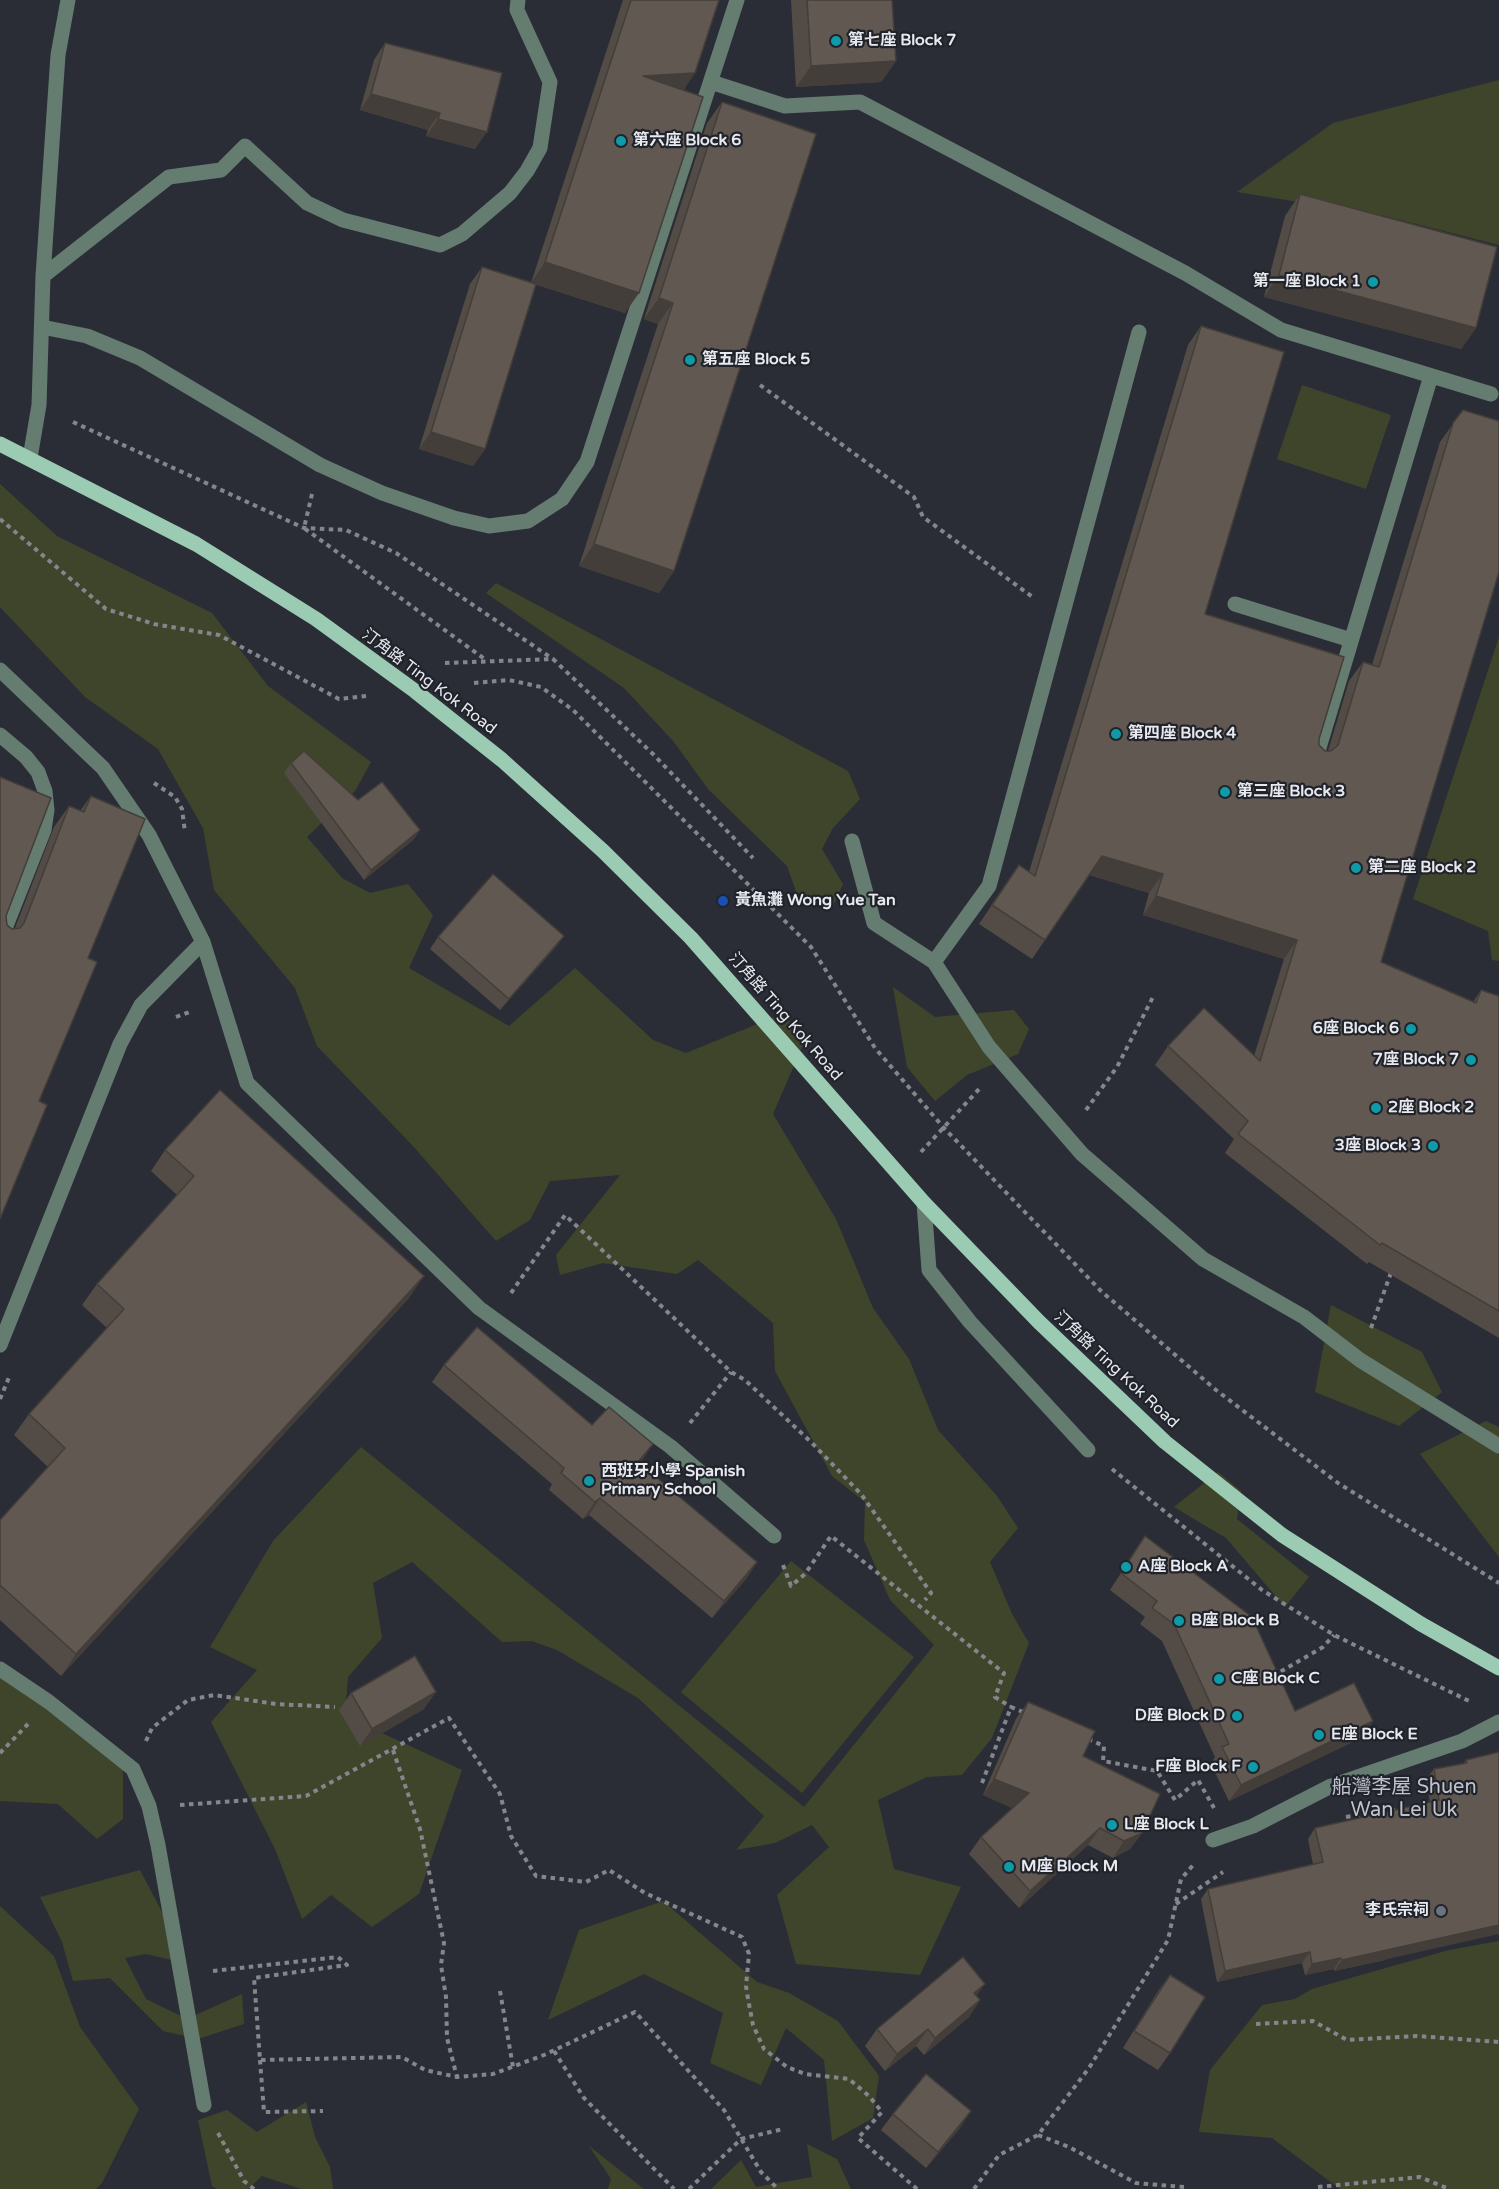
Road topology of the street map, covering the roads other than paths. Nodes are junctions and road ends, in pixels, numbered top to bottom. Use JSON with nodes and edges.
{"nodes":[{"id":1,"x":68,"y":0,"type":"edge"},
{"id":2,"x":518,"y":0,"type":"edge"},
{"id":3,"x":737,"y":0,"type":"edge"},
{"id":4,"x":711,"y":82,"type":"junction"},
{"id":5,"x":43,"y":276,"type":"junction"},
{"id":6,"x":42,"y":327,"type":"junction"},
{"id":7,"x":1139,"y":332,"type":"dead end"},
{"id":8,"x":1431,"y":376,"type":"junction"},
{"id":9,"x":1491,"y":394,"type":"dead end"},
{"id":10,"x":0,"y":444,"type":"edge"},
{"id":11,"x":30,"y":458,"type":"junction"},
{"id":12,"x":1235,"y":604,"type":"dead end"},
{"id":13,"x":1352,"y":640,"type":"junction"},
{"id":14,"x":0,"y":670,"type":"edge"},
{"id":15,"x":0,"y":735,"type":"edge"},
{"id":16,"x":1315,"y":761,"type":"edge"},
{"id":17,"x":852,"y":841,"type":"dead end"},
{"id":18,"x":0,"y":941,"type":"edge"},
{"id":19,"x":203,"y":942,"type":"junction"},
{"id":20,"x":934,"y":962,"type":"junction"},
{"id":21,"x":924,"y":1203,"type":"junction"},
{"id":22,"x":0,"y":1345,"type":"edge"},
{"id":23,"x":1499,"y":1446,"type":"edge"},
{"id":24,"x":1088,"y":1450,"type":"road end"},
{"id":25,"x":774,"y":1536,"type":"road end"},
{"id":26,"x":1499,"y":1668,"type":"edge"},
{"id":27,"x":0,"y":1669,"type":"edge"},
{"id":28,"x":1499,"y":1722,"type":"edge"},
{"id":29,"x":1213,"y":1840,"type":"road end"},
{"id":30,"x":204,"y":2105,"type":"road end"}],
"edges":[{"from":1,"to":5,"type":"street"},
{"from":2,"to":5,"type":"street"},
{"from":3,"to":4,"type":"street"},
{"from":4,"to":6,"type":"street"},
{"from":4,"to":8,"type":"street"},
{"from":5,"to":6,"type":"street"},
{"from":6,"to":11,"type":"street"},
{"from":7,"to":20,"type":"street"},
{"from":8,"to":9,"type":"street"},
{"from":8,"to":13,"type":"street"},
{"from":10,"to":11,"type":"main road","name":"汀角路 Ting Kok Road"},
{"from":11,"to":21,"type":"main road","name":"汀角路 Ting Kok Road"},
{"from":12,"to":13,"type":"street"},
{"from":13,"to":16,"type":"street"},
{"from":14,"to":19,"type":"street"},
{"from":15,"to":18,"type":"street"},
{"from":17,"to":20,"type":"street"},
{"from":19,"to":22,"type":"street"},
{"from":19,"to":25,"type":"street"},
{"from":20,"to":23,"type":"street"},
{"from":21,"to":24,"type":"street"},
{"from":21,"to":26,"type":"main road","name":"汀角路 Ting Kok Road"},
{"from":27,"to":30,"type":"street"},
{"from":28,"to":29,"type":"street"}]}
